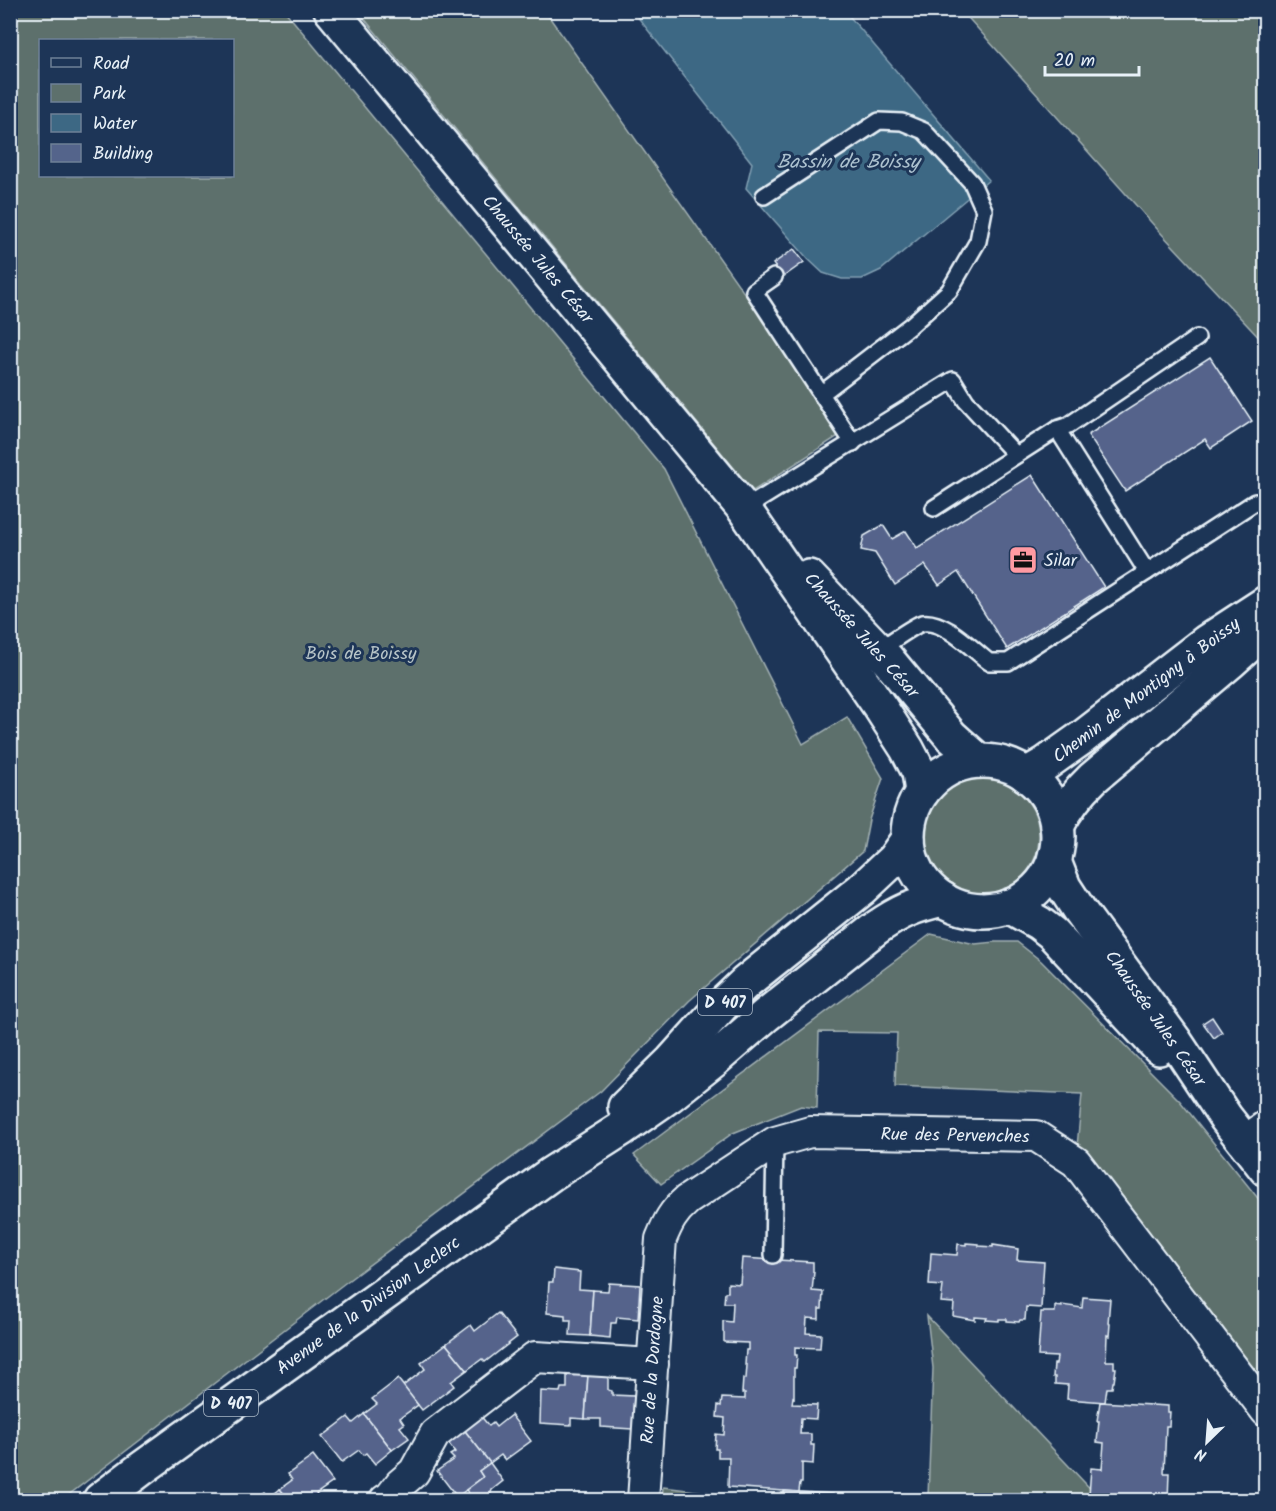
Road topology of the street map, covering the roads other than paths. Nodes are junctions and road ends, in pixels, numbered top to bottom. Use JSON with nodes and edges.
{"nodes":[{"id":1,"x":332,"y":10,"type":"edge"},
{"id":2,"x":764,"y":196,"type":"dead end"},
{"id":3,"x":774,"y":277,"type":"dead end"},
{"id":4,"x":1197,"y":338,"type":"dead end"},
{"id":5,"x":821,"y":394,"type":"junction"},
{"id":6,"x":1057,"y":429,"type":"junction"},
{"id":7,"x":853,"y":443,"type":"junction"},
{"id":8,"x":1016,"y":454,"type":"junction"},
{"id":9,"x":1256,"y":502,"type":"dead end"},
{"id":10,"x":934,"y":508,"type":"dead end"},
{"id":11,"x":744,"y":509,"type":"junction"},
{"id":12,"x":1148,"y":572,"type":"junction"},
{"id":13,"x":1266,"y":603,"type":"edge"},
{"id":14,"x":1266,"y":630,"type":"edge"},
{"id":15,"x":878,"y":650,"type":"junction"},
{"id":16,"x":979,"y":761,"type":"junction"},
{"id":17,"x":1026,"y":775,"type":"junction"},
{"id":18,"x":922,"y":792,"type":"junction"},
{"id":19,"x":908,"y":839,"type":"junction"},
{"id":20,"x":1056,"y":841,"type":"junction"},
{"id":21,"x":943,"y":899,"type":"junction"},
{"id":22,"x":1009,"y":906,"type":"junction"},
{"id":23,"x":1266,"y":1117,"type":"edge"},
{"id":24,"x":1232,"y":1127,"type":"junction"},
{"id":25,"x":775,"y":1142,"type":"junction"},
{"id":26,"x":1266,"y":1169,"type":"edge"},
{"id":27,"x":551,"y":1174,"type":"junction"},
{"id":28,"x":661,"y":1239,"type":"joint"},
{"id":29,"x":773,"y":1256,"type":"dead end"},
{"id":30,"x":652,"y":1364,"type":"junction"},
{"id":31,"x":1266,"y":1411,"type":"edge"},
{"id":32,"x":100,"y":1500,"type":"edge"},
{"id":33,"x":385,"y":1500,"type":"edge"},
{"id":34,"x":643,"y":1500,"type":"edge"}],
"edges":[{"from":1,"to":11,"type":"main road","name":"Chaussée Jules César"},
{"from":2,"to":5,"type":"lane"},
{"from":3,"to":5,"type":"lane"},
{"from":4,"to":6,"type":"lane"},
{"from":5,"to":7,"type":"lane"},
{"from":6,"to":8,"type":"lane"},
{"from":6,"to":12,"type":"lane"},
{"from":7,"to":8,"type":"lane"},
{"from":7,"to":11,"type":"lane"},
{"from":8,"to":10,"type":"lane"},
{"from":9,"to":12,"type":"lane"},
{"from":11,"to":15,"type":"main road","name":"Chaussée Jules César"},
{"from":11,"to":18,"type":"main road","name":"Chaussée Jules César"},
{"from":12,"to":15,"type":"lane"},
{"from":13,"to":17,"type":"main road","name":"Chemin de Montigny à Boissy"},
{"from":14,"to":20,"type":"main road","name":"Chemin de Montigny à Boissy"},
{"from":15,"to":16,"type":"main road","name":"Chaussée Jules César"},
{"from":16,"to":17,"type":"main road"},
{"from":16,"to":18,"type":"main road"},
{"from":17,"to":20,"type":"main road"},
{"from":18,"to":19,"type":"main road"},
{"from":19,"to":21,"type":"main road"},
{"from":19,"to":27,"type":"main road","name":"Avenue de la Division Leclerc","number":"D 407"},
{"from":20,"to":22,"type":"main road"},
{"from":20,"to":24,"type":"main road","name":"Chaussée Jules César"},
{"from":21,"to":22,"type":"main road"},
{"from":21,"to":27,"type":"main road","name":"Avenue de la Division Leclerc","number":"D 407"},
{"from":22,"to":24,"type":"main road","name":"Chaussée Jules César"},
{"from":23,"to":24,"type":"lane"},
{"from":24,"to":26,"type":"main road","name":"Chaussée Jules César"},
{"from":25,"to":28,"type":"street","name":"Rue des Pervenches"},
{"from":25,"to":29,"type":"lane"},
{"from":25,"to":31,"type":"street","name":"Rue des Pervenches"},
{"from":27,"to":32,"type":"main road","name":"Avenue de la Division Leclerc","number":"D 407"},
{"from":28,"to":30,"type":"street","name":"Rue de la Dordogne"},
{"from":30,"to":33,"type":"street"},
{"from":30,"to":34,"type":"street","name":"Rue de la Dordogne"}]}
